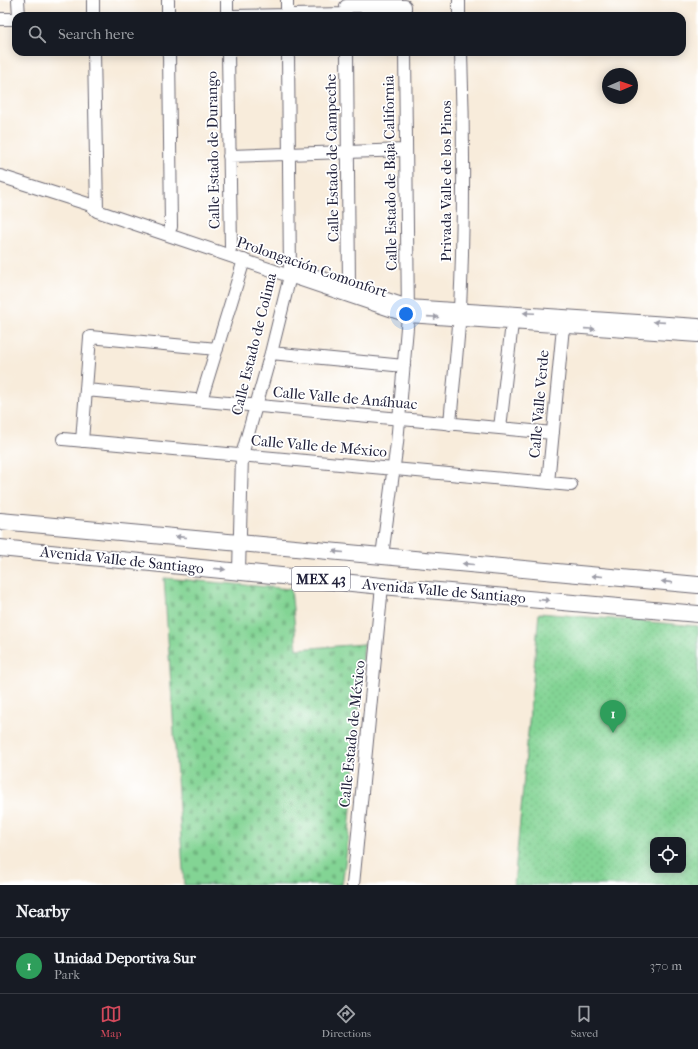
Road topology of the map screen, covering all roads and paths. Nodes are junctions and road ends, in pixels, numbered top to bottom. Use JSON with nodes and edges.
{"nodes":[{"id":1,"x":18,"y":0,"type":"edge"},
{"id":2,"x":93,"y":0,"type":"edge"},
{"id":3,"x":168,"y":0,"type":"edge"},
{"id":4,"x":227,"y":0,"type":"edge"},
{"id":5,"x":287,"y":0,"type":"edge"},
{"id":6,"x":459,"y":0,"type":"edge"},
{"id":7,"x":346,"y":9,"type":"edge"},
{"id":8,"x":405,"y":11,"type":"edge"},
{"id":9,"x":19,"y":12,"type":"edge"},
{"id":10,"x":94,"y":12,"type":"edge"},
{"id":11,"x":168,"y":12,"type":"edge"},
{"id":12,"x":227,"y":12,"type":"edge"},
{"id":13,"x":287,"y":12,"type":"edge"},
{"id":14,"x":321,"y":12,"type":"edge"},
{"id":15,"x":459,"y":12,"type":"edge"},
{"id":16,"x":0,"y":19,"type":"edge"},
{"id":17,"x":12,"y":19,"type":"edge"},
{"id":18,"x":94,"y":56,"type":"edge"},
{"id":19,"x":169,"y":56,"type":"edge"},
{"id":20,"x":228,"y":56,"type":"edge"},
{"id":21,"x":288,"y":56,"type":"edge"},
{"id":22,"x":346,"y":56,"type":"edge"},
{"id":23,"x":405,"y":56,"type":"edge"},
{"id":24,"x":461,"y":56,"type":"edge"},
{"id":25,"x":406,"y":150,"type":"junction"},
{"id":26,"x":348,"y":152,"type":"junction"},
{"id":27,"x":289,"y":154,"type":"junction"},
{"id":28,"x":229,"y":156,"type":"junction"},
{"id":29,"x":0,"y":176,"type":"edge"},
{"id":30,"x":95,"y":207,"type":"junction"},
{"id":31,"x":171,"y":227,"type":"junction"},
{"id":32,"x":231,"y":247,"type":"junction"},
{"id":33,"x":244,"y":260,"type":"junction"},
{"id":34,"x":290,"y":272,"type":"junction"},
{"id":35,"x":349,"y":287,"type":"junction"},
{"id":36,"x":408,"y":311,"type":"junction"},
{"id":37,"x":459,"y":315,"type":"junction"},
{"id":38,"x":512,"y":323,"type":"junction"},
{"id":39,"x":698,"y":325,"type":"edge"},
{"id":40,"x":563,"y":327,"type":"junction"},
{"id":41,"x":698,"y":336,"type":"edge"},
{"id":42,"x":217,"y":350,"type":"junction"},
{"id":43,"x":271,"y":353,"type":"junction"},
{"id":44,"x":404,"y":366,"type":"junction"},
{"id":45,"x":86,"y":390,"type":"junction"},
{"id":46,"x":201,"y":400,"type":"junction"},
{"id":47,"x":256,"y":406,"type":"junction"},
{"id":48,"x":399,"y":419,"type":"junction"},
{"id":49,"x":450,"y":424,"type":"junction"},
{"id":50,"x":500,"y":428,"type":"junction"},
{"id":51,"x":553,"y":433,"type":"junction"},
{"id":52,"x":64,"y":439,"type":"dead end"},
{"id":53,"x":82,"y":441,"type":"junction"},
{"id":54,"x":242,"y":455,"type":"junction"},
{"id":55,"x":394,"y":469,"type":"junction"},
{"id":56,"x":548,"y":483,"type":"junction"},
{"id":57,"x":571,"y":485,"type":"dead end"},
{"id":58,"x":0,"y":520,"type":"edge"},
{"id":59,"x":239,"y":542,"type":"junction"},
{"id":60,"x":0,"y":548,"type":"edge"},
{"id":61,"x":382,"y":556,"type":"junction"},
{"id":62,"x":238,"y":571,"type":"junction"},
{"id":63,"x":698,"y":585,"type":"edge"},
{"id":64,"x":382,"y":586,"type":"junction"},
{"id":65,"x":698,"y":614,"type":"edge"},
{"id":66,"x":353,"y":885,"type":"edge"}],
"edges":[{"from":1,"to":9,"type":"street"},
{"from":2,"to":10,"type":"street"},
{"from":3,"to":11,"type":"street"},
{"from":4,"to":12,"type":"street"},
{"from":5,"to":13,"type":"street"},
{"from":6,"to":15,"type":"street"},
{"from":7,"to":8,"type":"street"},
{"from":7,"to":14,"type":"street"},
{"from":16,"to":17,"type":"street"},
{"from":18,"to":30,"type":"street"},
{"from":19,"to":31,"type":"street"},
{"from":20,"to":28,"type":"street","name":"Calle Estado de Durango"},
{"from":21,"to":27,"type":"street","name":"Calle Estado de Colima"},
{"from":22,"to":26,"type":"street","name":"Calle Estado de Campeche"},
{"from":23,"to":25,"type":"street","name":"Calle Estado de Baja California"},
{"from":24,"to":37,"type":"street","name":"Privada Valle de los Pinos"},
{"from":25,"to":26,"type":"street"},
{"from":25,"to":36,"type":"street","name":"Calle Estado de Baja California"},
{"from":26,"to":27,"type":"street"},
{"from":26,"to":35,"type":"street","name":"Calle Estado de Campeche"},
{"from":27,"to":28,"type":"street"},
{"from":27,"to":34,"type":"street","name":"Calle Estado de Colima"},
{"from":28,"to":32,"type":"street","name":"Calle Estado de Durango"},
{"from":29,"to":30,"type":"street","name":"Prolongación Comonfort"},
{"from":30,"to":31,"type":"street","name":"Prolongación Comonfort"},
{"from":30,"to":33,"type":"street","name":"Prolongación Comonfort"},
{"from":31,"to":32,"type":"street","name":"Prolongación Comonfort"},
{"from":32,"to":34,"type":"street","name":"Prolongación Comonfort"},
{"from":33,"to":34,"type":"street","name":"Prolongación Comonfort"},
{"from":33,"to":42,"type":"street"},
{"from":34,"to":35,"type":"street","name":"Prolongación Comonfort"},
{"from":34,"to":36,"type":"street","name":"Prolongación Comonfort"},
{"from":34,"to":43,"type":"street","name":"Calle Estado de Colima"},
{"from":35,"to":36,"type":"street","name":"Prolongación Comonfort"},
{"from":36,"to":37,"type":"street","name":"Prolongación Comonfort"},
{"from":36,"to":44,"type":"street","name":"Calle Estado de Baja California"},
{"from":37,"to":38,"type":"street","name":"Prolongación Comonfort"},
{"from":39,"to":37,"type":"street","name":"Prolongación Comonfort","one_way":true},
{"from":37,"to":49,"type":"street","name":"Privada Valle de los Pinos"},
{"from":38,"to":40,"type":"street","name":"Prolongación Comonfort"},
{"from":38,"to":50,"type":"street"},
{"from":40,"to":41,"type":"street","name":"Prolongación Comonfort","one_way":true},
{"from":40,"to":51,"type":"street","name":"Calle Valle Verde"},
{"from":42,"to":45,"type":"street"},
{"from":42,"to":46,"type":"street"},
{"from":43,"to":44,"type":"street"},
{"from":43,"to":47,"type":"street","name":"Calle Estado de Colima"},
{"from":44,"to":48,"type":"street","name":"Calle Estado de Baja California"},
{"from":45,"to":46,"type":"street","name":"Calle Valle de Anáhuac"},
{"from":45,"to":53,"type":"street"},
{"from":46,"to":47,"type":"street","name":"Calle Valle de Anáhuac"},
{"from":47,"to":48,"type":"street","name":"Calle Valle de Anáhuac"},
{"from":47,"to":54,"type":"street","name":"Calle Estado de Colima"},
{"from":48,"to":49,"type":"street","name":"Calle Valle de Anáhuac"},
{"from":48,"to":55,"type":"street","name":"Calle Estado de Baja California"},
{"from":49,"to":50,"type":"street","name":"Calle Valle de Anáhuac"},
{"from":50,"to":51,"type":"street","name":"Calle Valle de Anáhuac"},
{"from":51,"to":56,"type":"street","name":"Calle Valle Verde"},
{"from":52,"to":53,"type":"street","name":"Calle Valle de México"},
{"from":53,"to":54,"type":"street","name":"Calle Valle de México"},
{"from":54,"to":55,"type":"street","name":"Calle Valle de México"},
{"from":54,"to":59,"type":"street","name":"Calle Estado de Colima"},
{"from":55,"to":56,"type":"street","name":"Calle Valle de México"},
{"from":55,"to":61,"type":"street","name":"Calle Estado de Baja California"},
{"from":56,"to":57,"type":"street","name":"Calle Valle de México"},
{"from":59,"to":58,"type":"main road","name":"Avenida Valle de Santiago","number":"MEX 43","one_way":true},
{"from":61,"to":59,"type":"main road","name":"Avenida Valle de Santiago","number":"MEX 43","one_way":true},
{"from":59,"to":62,"type":"street","name":"Calle Estado de Colima"},
{"from":60,"to":62,"type":"main road","name":"Avenida Valle de Santiago","number":"MEX 43","one_way":true},
{"from":63,"to":61,"type":"main road","name":"Avenida Valle de Santiago","number":"MEX 43","one_way":true},
{"from":62,"to":64,"type":"main road","name":"Avenida Valle de Santiago","number":"MEX 43"},
{"from":64,"to":65,"type":"main road","name":"Avenida Valle de Santiago","number":"MEX 43","one_way":true},
{"from":64,"to":66,"type":"street","name":"Calle Estado de México"}]}
